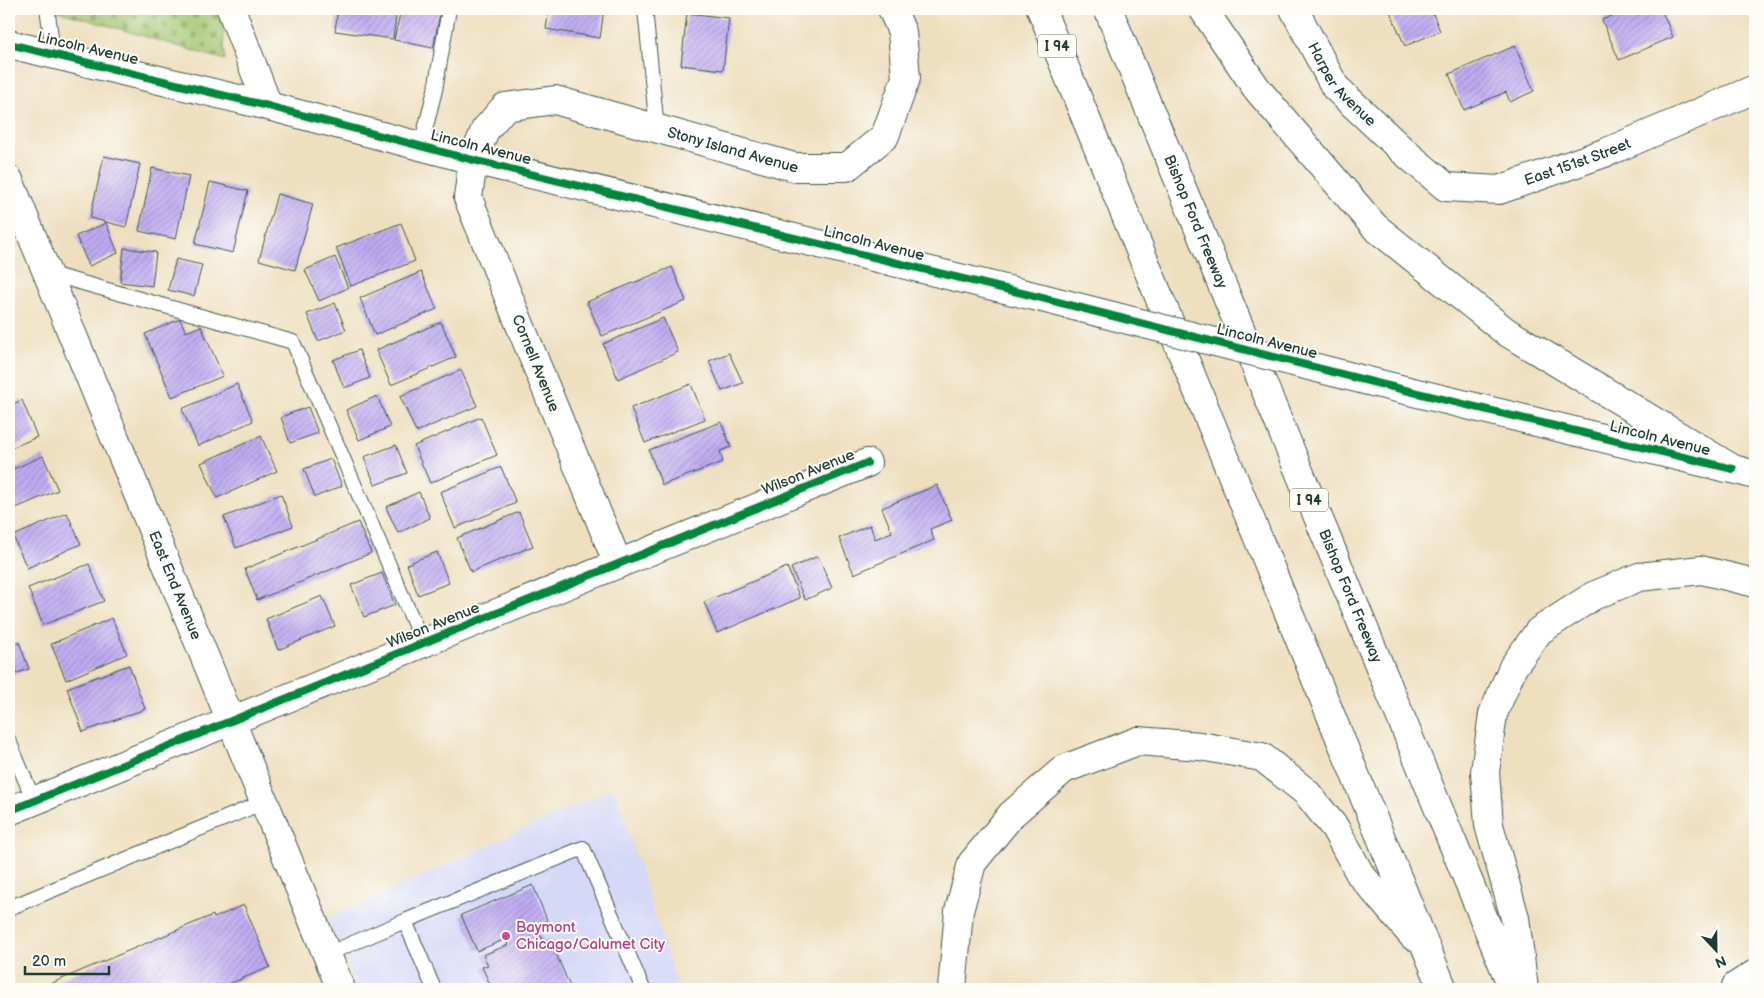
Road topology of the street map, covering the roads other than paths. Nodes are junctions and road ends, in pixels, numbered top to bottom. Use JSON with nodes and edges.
{"nodes":[{"id":1,"x":50,"y":9,"type":"edge"},
{"id":2,"x":230,"y":9,"type":"edge"},
{"id":3,"x":450,"y":9,"type":"edge"},
{"id":4,"x":645,"y":9,"type":"edge"},
{"id":5,"x":892,"y":9,"type":"edge"},
{"id":6,"x":1041,"y":9,"type":"edge"},
{"id":7,"x":1108,"y":9,"type":"edge"},
{"id":8,"x":1203,"y":9,"type":"edge"},
{"id":9,"x":1294,"y":9,"type":"edge"},
{"id":10,"x":9,"y":44,"type":"edge"},
{"id":11,"x":53,"y":53,"type":"junction"},
{"id":12,"x":1755,"y":89,"type":"edge"},
{"id":13,"x":268,"y":106,"type":"junction"},
{"id":14,"x":657,"y":129,"type":"junction"},
{"id":15,"x":421,"y":146,"type":"junction"},
{"id":16,"x":1402,"y":150,"type":"joint"},
{"id":17,"x":473,"y":160,"type":"junction"},
{"id":18,"x":9,"y":180,"type":"edge"},
{"id":19,"x":47,"y":273,"type":"junction"},
{"id":20,"x":866,"y":463,"type":"dead end"},
{"id":21,"x":1744,"y":472,"type":"edge"},
{"id":22,"x":618,"y":564,"type":"junction"},
{"id":23,"x":1755,"y":583,"type":"edge"},
{"id":24,"x":423,"y":644,"type":"junction"},
{"id":25,"x":231,"y":722,"type":"junction"},
{"id":26,"x":9,"y":740,"type":"edge"},
{"id":27,"x":34,"y":801,"type":"junction"},
{"id":28,"x":264,"y":802,"type":"junction"},
{"id":29,"x":9,"y":811,"type":"edge"},
{"id":30,"x":9,"y":908,"type":"edge"},
{"id":31,"x":405,"y":921,"type":"junction"},
{"id":32,"x":327,"y":954,"type":"junction"},
{"id":33,"x":1428,"y":954,"type":"junction"},
{"id":34,"x":339,"y":989,"type":"edge"},
{"id":35,"x":434,"y":989,"type":"edge"},
{"id":36,"x":643,"y":989,"type":"edge"},
{"id":37,"x":952,"y":989,"type":"edge"},
{"id":38,"x":1443,"y":989,"type":"edge"},
{"id":39,"x":1513,"y":989,"type":"edge"},
{"id":40,"x":1524,"y":989,"type":"edge"}],
"edges":[{"from":1,"to":11,"type":"lane"},
{"from":2,"to":13,"type":"main road"},
{"from":3,"to":15,"type":"lane"},
{"from":4,"to":14,"type":"lane"},
{"from":5,"to":14,"type":"main road","name":"Stony Island Avenue"},
{"from":6,"to":33,"type":"main road","number":"I 94"},
{"from":7,"to":39,"type":"main road","name":"Bishop Ford Freeway","number":"I 94"},
{"from":8,"to":21,"type":"main road"},
{"from":9,"to":16,"type":"main road","name":"Harper Avenue"},
{"from":10,"to":11,"type":"main road","name":"Lincoln Avenue"},
{"from":11,"to":13,"type":"main road","name":"Lincoln Avenue"},
{"from":12,"to":16,"type":"main road","name":"East 151st Street"},
{"from":13,"to":15,"type":"main road","name":"Lincoln Avenue"},
{"from":14,"to":17,"type":"main road","name":"Stony Island Avenue"},
{"from":15,"to":17,"type":"main road","name":"Lincoln Avenue"},
{"from":17,"to":21,"type":"main road","name":"Lincoln Avenue","bridge":true},
{"from":17,"to":22,"type":"main road","name":"Cornell Avenue"},
{"from":18,"to":19,"type":"main road","name":"East End Avenue"},
{"from":19,"to":24,"type":"lane"},
{"from":19,"to":25,"type":"main road","name":"East End Avenue"},
{"from":20,"to":22,"type":"main road","name":"Wilson Avenue"},
{"from":22,"to":24,"type":"main road","name":"Wilson Avenue"},
{"from":23,"to":40,"type":"main road"},
{"from":24,"to":25,"type":"main road","name":"Wilson Avenue"},
{"from":25,"to":27,"type":"main road","name":"Wilson Avenue"},
{"from":25,"to":28,"type":"main road","name":"East End Avenue"},
{"from":26,"to":27,"type":"lane"},
{"from":27,"to":29,"type":"main road","name":"Wilson Avenue"},
{"from":28,"to":30,"type":"lane"},
{"from":28,"to":32,"type":"main road","name":"East End Avenue"},
{"from":31,"to":32,"type":"lane"},
{"from":31,"to":35,"type":"lane"},
{"from":31,"to":36,"type":"lane"},
{"from":32,"to":34,"type":"main road","name":"East End Avenue"},
{"from":33,"to":37,"type":"main road"},
{"from":33,"to":38,"type":"main road","number":"I 94"}]}
